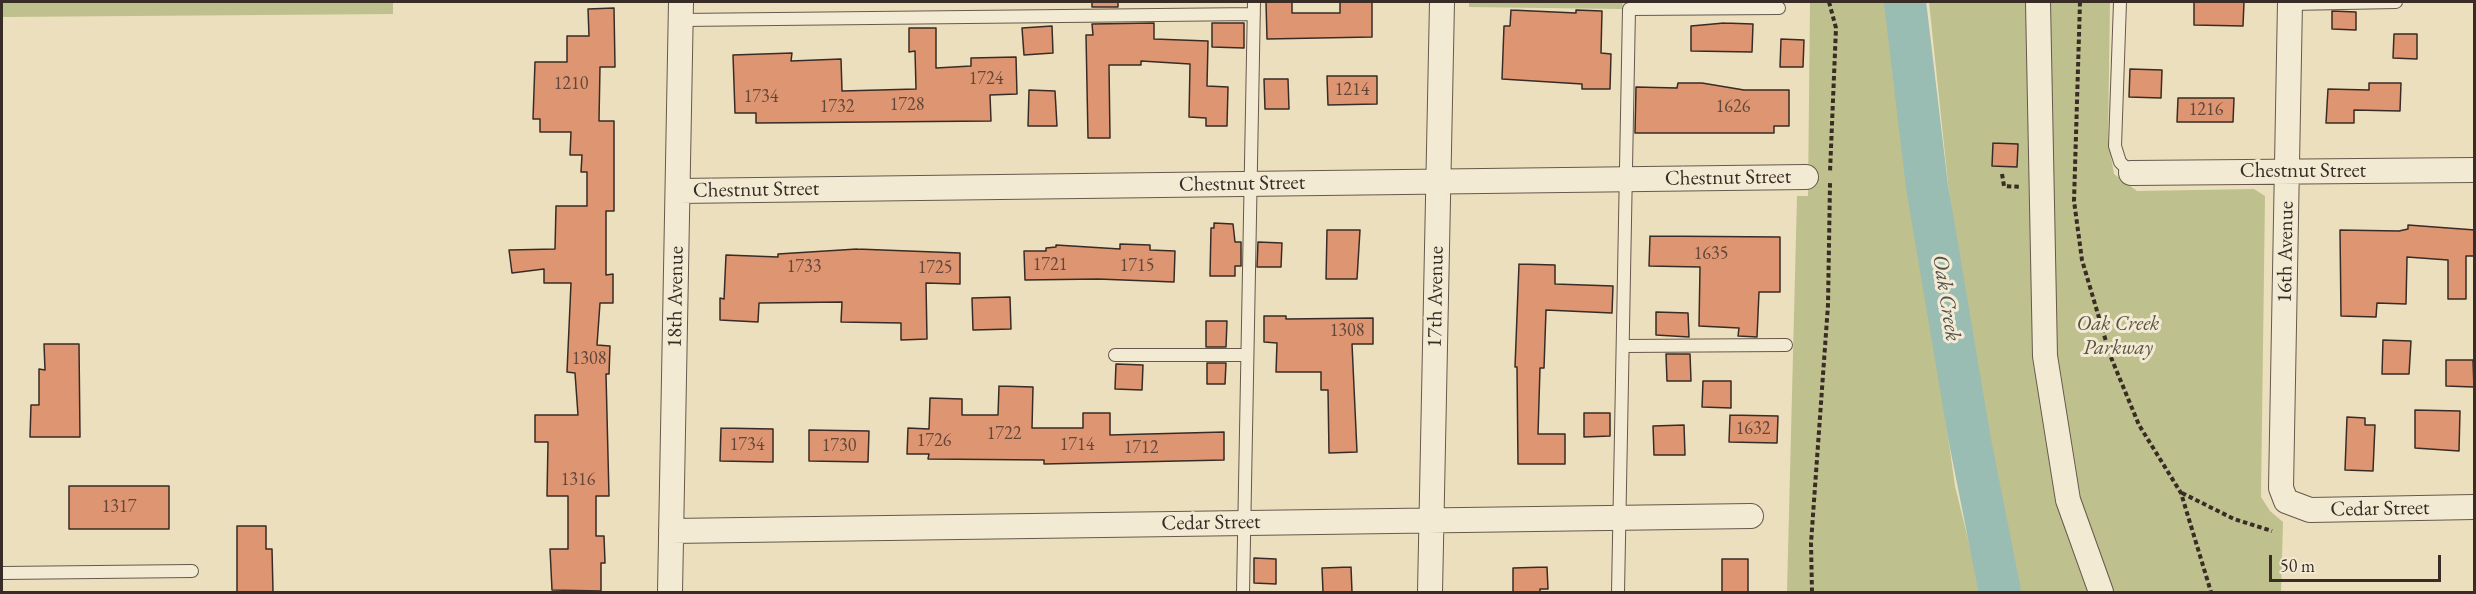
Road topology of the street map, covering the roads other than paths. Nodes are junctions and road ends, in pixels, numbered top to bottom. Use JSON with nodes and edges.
{"nodes":[{"id":1,"x":1442,"y":2,"type":"edge"},
{"id":2,"x":2038,"y":2,"type":"edge"},
{"id":3,"x":2120,"y":2,"type":"edge"},
{"id":4,"x":2396,"y":2,"type":"edge"},
{"id":5,"x":2290,"y":3,"type":"edge"},
{"id":6,"x":1254,"y":8,"type":"edge"},
{"id":7,"x":1779,"y":8,"type":"dead end"},
{"id":8,"x":681,"y":11,"type":"edge"},
{"id":9,"x":2475,"y":170,"type":"edge"},
{"id":10,"x":2287,"y":171,"type":"junction"},
{"id":11,"x":2131,"y":172,"type":"joint"},
{"id":12,"x":1806,"y":177,"type":"dead end"},
{"id":13,"x":1626,"y":179,"type":"junction"},
{"id":14,"x":1439,"y":182,"type":"junction"},
{"id":15,"x":1251,"y":184,"type":"junction"},
{"id":16,"x":678,"y":191,"type":"junction"},
{"id":17,"x":1786,"y":345,"type":"dead end"},
{"id":18,"x":1623,"y":346,"type":"junction"},
{"id":19,"x":1115,"y":355,"type":"dead end"},
{"id":20,"x":1248,"y":355,"type":"junction"},
{"id":21,"x":2286,"y":501,"type":"joint"},
{"id":22,"x":2475,"y":507,"type":"edge"},
{"id":23,"x":1751,"y":516,"type":"dead end"},
{"id":24,"x":1620,"y":518,"type":"junction"},
{"id":25,"x":1432,"y":520,"type":"junction"},
{"id":26,"x":1244,"y":523,"type":"junction"},
{"id":27,"x":671,"y":531,"type":"junction"},
{"id":28,"x":192,"y":571,"type":"dead end"},
{"id":29,"x":2,"y":573,"type":"edge"},
{"id":30,"x":670,"y":592,"type":"edge"},
{"id":31,"x":1243,"y":592,"type":"edge"},
{"id":32,"x":1430,"y":592,"type":"edge"},
{"id":33,"x":1618,"y":592,"type":"edge"},
{"id":34,"x":2101,"y":592,"type":"edge"}],
"edges":[{"from":1,"to":14,"type":"street","name":"17th Avenue"},
{"from":2,"to":34,"type":"street"},
{"from":3,"to":11,"type":"lane"},
{"from":4,"to":5,"type":"lane"},
{"from":5,"to":10,"type":"street","name":"16th Avenue"},
{"from":6,"to":8,"type":"lane"},
{"from":6,"to":15,"type":"lane"},
{"from":7,"to":13,"type":"lane"},
{"from":8,"to":16,"type":"street","name":"18th Avenue"},
{"from":9,"to":10,"type":"street","name":"Chestnut Street"},
{"from":10,"to":11,"type":"street","name":"Chestnut Street"},
{"from":10,"to":21,"type":"street","name":"16th Avenue"},
{"from":12,"to":13,"type":"street","name":"Chestnut Street"},
{"from":13,"to":14,"type":"street","name":"Chestnut Street"},
{"from":13,"to":18,"type":"lane"},
{"from":14,"to":15,"type":"street","name":"Chestnut Street"},
{"from":14,"to":25,"type":"street","name":"17th Avenue"},
{"from":15,"to":16,"type":"street","name":"Chestnut Street"},
{"from":15,"to":20,"type":"lane"},
{"from":16,"to":27,"type":"street","name":"18th Avenue"},
{"from":17,"to":18,"type":"lane"},
{"from":18,"to":24,"type":"lane"},
{"from":19,"to":20,"type":"lane"},
{"from":20,"to":26,"type":"lane"},
{"from":21,"to":22,"type":"street","name":"Cedar Street"},
{"from":23,"to":24,"type":"street","name":"Cedar Street"},
{"from":24,"to":25,"type":"street","name":"Cedar Street"},
{"from":24,"to":33,"type":"lane"},
{"from":25,"to":26,"type":"street","name":"Cedar Street"},
{"from":25,"to":32,"type":"street","name":"17th Avenue"},
{"from":26,"to":27,"type":"street","name":"Cedar Street"},
{"from":26,"to":31,"type":"lane"},
{"from":27,"to":30,"type":"street","name":"18th Avenue"},
{"from":28,"to":29,"type":"lane"}]}
